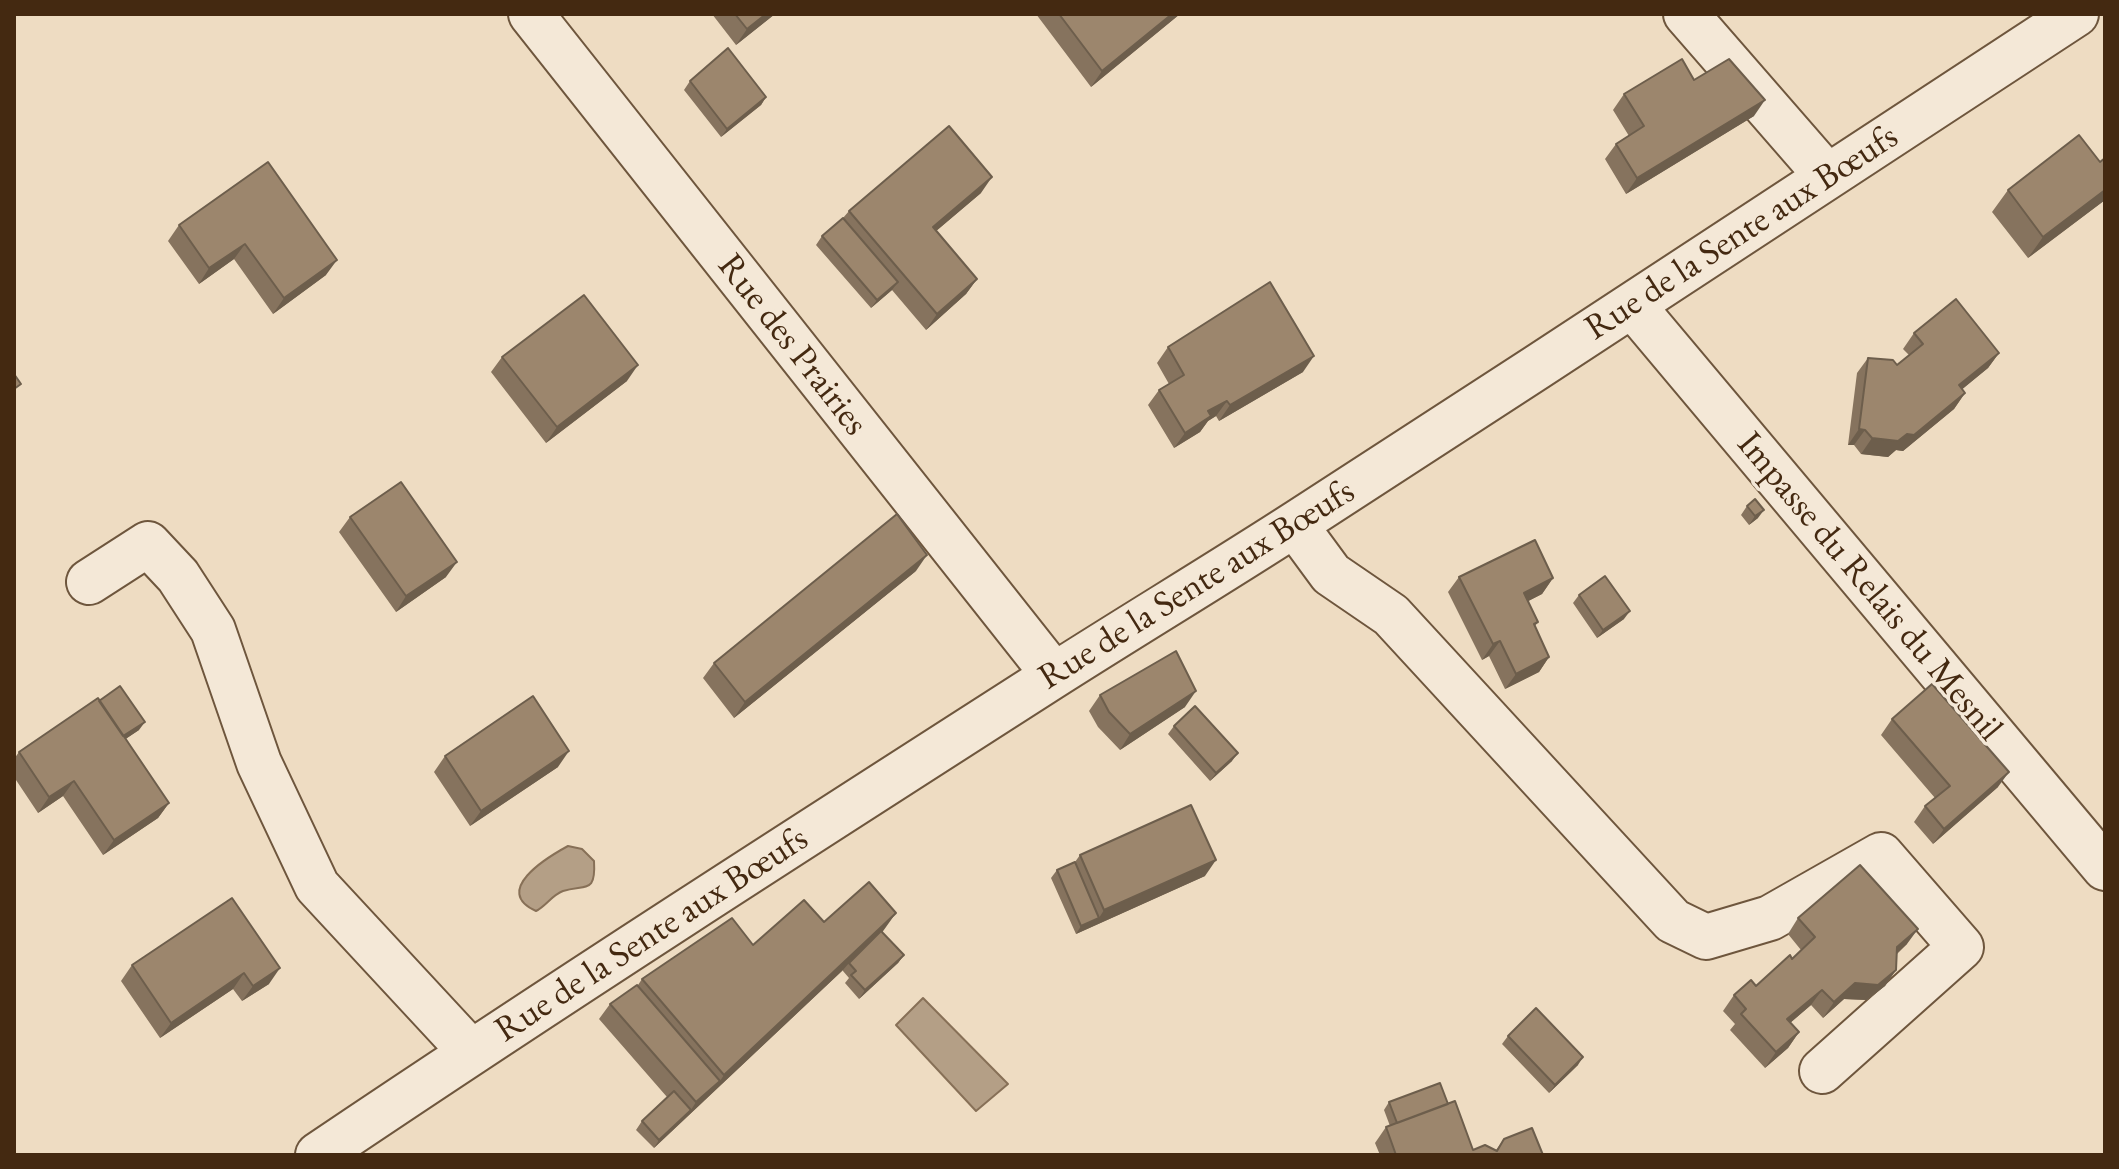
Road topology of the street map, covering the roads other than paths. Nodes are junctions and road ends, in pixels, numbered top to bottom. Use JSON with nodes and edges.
{"nodes":[{"id":1,"x":531,"y":14,"type":"edge"},
{"id":2,"x":1686,"y":14,"type":"edge"},
{"id":3,"x":2076,"y":14,"type":"edge"},
{"id":4,"x":1827,"y":176,"type":"junction"},
{"id":5,"x":1633,"y":306,"type":"junction"},
{"id":6,"x":1295,"y":525,"type":"junction"},
{"id":7,"x":89,"y":582,"type":"dead end"},
{"id":8,"x":1054,"y":675,"type":"junction"},
{"id":9,"x":2105,"y":868,"type":"edge"},
{"id":10,"x":471,"y":1052,"type":"junction"},
{"id":11,"x":1822,"y":1071,"type":"dead end"},
{"id":12,"x":318,"y":1155,"type":"edge"}],
"edges":[{"from":1,"to":8,"type":"street","name":"Rue des Prairies"},
{"from":2,"to":4,"type":"street"},
{"from":3,"to":4,"type":"street","name":"Rue de la Sente aux Bœufs"},
{"from":4,"to":5,"type":"street","name":"Rue de la Sente aux Bœufs"},
{"from":5,"to":6,"type":"street","name":"Rue de la Sente aux Bœufs"},
{"from":5,"to":9,"type":"street","name":"Impasse du Relais du Mesnil"},
{"from":6,"to":8,"type":"street","name":"Rue de la Sente aux Bœufs"},
{"from":6,"to":11,"type":"street"},
{"from":7,"to":10,"type":"street"},
{"from":8,"to":10,"type":"street","name":"Rue de la Sente aux Bœufs"},
{"from":10,"to":12,"type":"street","name":"Rue de la Sente aux Bœufs"}]}
